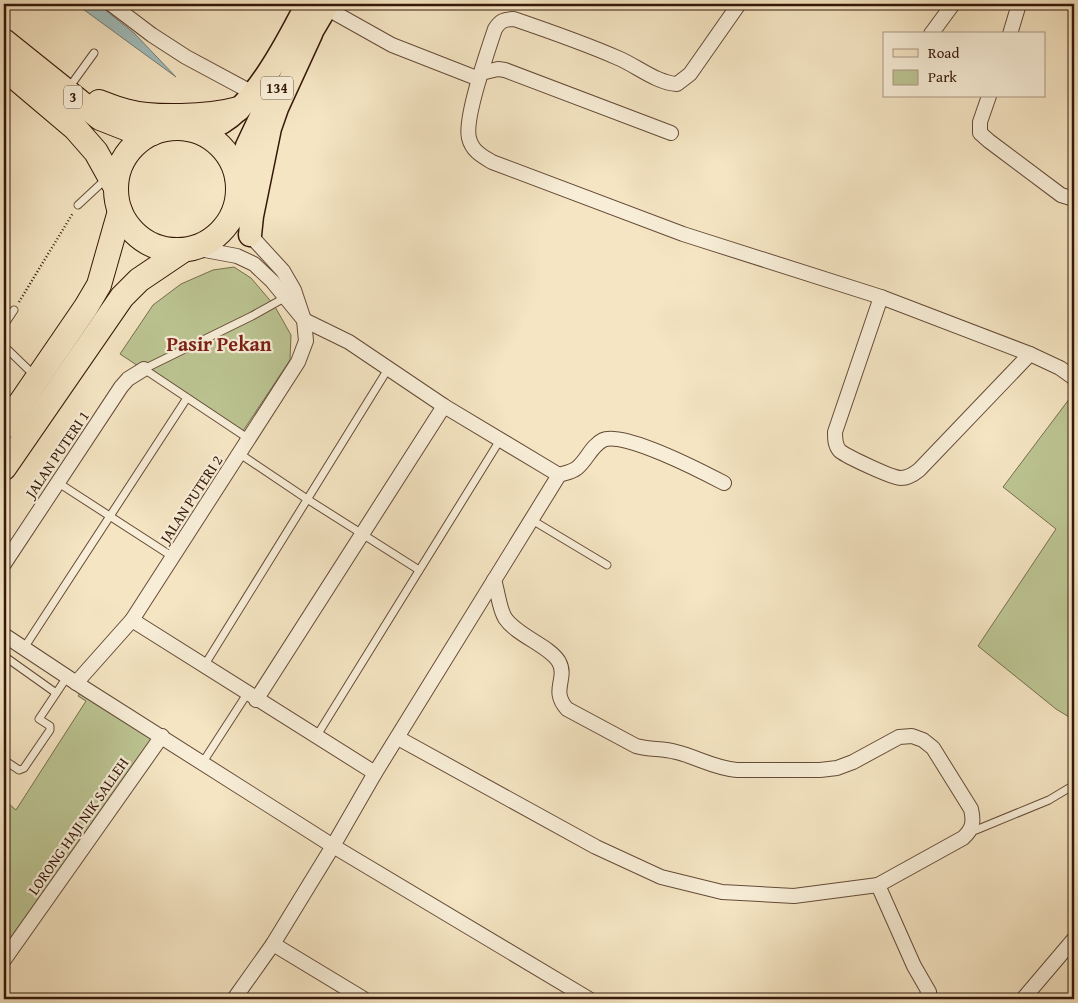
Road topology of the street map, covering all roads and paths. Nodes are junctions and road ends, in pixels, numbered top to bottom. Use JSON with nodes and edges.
{"nodes":[{"id":1,"x":111,"y":4,"type":"edge"},
{"id":2,"x":739,"y":4,"type":"edge"},
{"id":3,"x":953,"y":4,"type":"edge"},
{"id":4,"x":1019,"y":4,"type":"edge"},
{"id":5,"x":320,"y":5,"type":"edge"},
{"id":6,"x":932,"y":32,"type":"edge"},
{"id":7,"x":1011,"y":32,"type":"edge"},
{"id":8,"x":311,"y":34,"type":"junction"},
{"id":9,"x":4,"y":41,"type":"edge"},
{"id":10,"x":94,"y":53,"type":"dead end"},
{"id":11,"x":4,"y":68,"type":"edge"},
{"id":12,"x":480,"y":76,"type":"junction"},
{"id":13,"x":66,"y":91,"type":"junction"},
{"id":14,"x":988,"y":98,"type":"edge"},
{"id":15,"x":245,"y":101,"type":"junction"},
{"id":16,"x":197,"y":131,"type":"junction"},
{"id":17,"x":153,"y":133,"type":"junction"},
{"id":18,"x":671,"y":134,"type":"dead end"},
{"id":19,"x":237,"y":189,"type":"junction"},
{"id":20,"x":115,"y":192,"type":"junction"},
{"id":21,"x":1074,"y":199,"type":"edge"},
{"id":22,"x":78,"y":205,"type":"joint"},
{"id":23,"x":250,"y":235,"type":"junction"},
{"id":24,"x":188,"y":250,"type":"junction"},
{"id":25,"x":290,"y":294,"type":"junction"},
{"id":26,"x":881,"y":297,"type":"junction"},
{"id":27,"x":14,"y":310,"type":"joint"},
{"id":28,"x":304,"y":320,"type":"junction"},
{"id":29,"x":4,"y":325,"type":"edge"},
{"id":30,"x":4,"y":346,"type":"edge"},
{"id":31,"x":1030,"y":354,"type":"junction"},
{"id":32,"x":144,"y":369,"type":"junction"},
{"id":33,"x":388,"y":369,"type":"junction"},
{"id":34,"x":37,"y":378,"type":"junction"},
{"id":35,"x":1074,"y":378,"type":"edge"},
{"id":36,"x":187,"y":398,"type":"junction"},
{"id":37,"x":444,"y":406,"type":"junction"},
{"id":38,"x":4,"y":427,"type":"edge"},
{"id":39,"x":249,"y":439,"type":"junction"},
{"id":40,"x":500,"y":440,"type":"junction"},
{"id":41,"x":240,"y":454,"type":"junction"},
{"id":42,"x":4,"y":468,"type":"edge"},
{"id":43,"x":559,"y":475,"type":"junction"},
{"id":44,"x":57,"y":482,"type":"junction"},
{"id":45,"x":724,"y":483,"type":"dead end"},
{"id":46,"x":307,"y":500,"type":"junction"},
{"id":47,"x":110,"y":516,"type":"junction"},
{"id":48,"x":532,"y":520,"type":"junction"},
{"id":49,"x":362,"y":534,"type":"junction"},
{"id":50,"x":173,"y":557,"type":"junction"},
{"id":51,"x":4,"y":564,"type":"edge"},
{"id":52,"x":607,"y":564,"type":"dead end"},
{"id":53,"x":419,"y":570,"type":"junction"},
{"id":54,"x":494,"y":580,"type":"junction"},
{"id":55,"x":132,"y":620,"type":"junction"},
{"id":56,"x":4,"y":635,"type":"edge"},
{"id":57,"x":24,"y":648,"type":"junction"},
{"id":58,"x":4,"y":656,"type":"edge"},
{"id":59,"x":203,"y":666,"type":"junction"},
{"id":60,"x":72,"y":680,"type":"junction"},
{"id":61,"x":56,"y":692,"type":"junction"},
{"id":62,"x":252,"y":697,"type":"junction"},
{"id":63,"x":162,"y":736,"type":"junction"},
{"id":64,"x":316,"y":737,"type":"junction"},
{"id":65,"x":398,"y":738,"type":"junction"},
{"id":66,"x":4,"y":760,"type":"edge"},
{"id":67,"x":203,"y":762,"type":"junction"},
{"id":68,"x":375,"y":773,"type":"junction"},
{"id":69,"x":1074,"y":785,"type":"edge"},
{"id":70,"x":971,"y":831,"type":"junction"},
{"id":71,"x":333,"y":846,"type":"junction"},
{"id":72,"x":878,"y":885,"type":"junction"},
{"id":73,"x":1074,"y":939,"type":"edge"},
{"id":74,"x":273,"y":944,"type":"junction"},
{"id":75,"x":4,"y":960,"type":"edge"},
{"id":76,"x":930,"y":997,"type":"edge"},
{"id":77,"x":234,"y":999,"type":"edge"},
{"id":78,"x":364,"y":999,"type":"edge"},
{"id":79,"x":589,"y":999,"type":"edge"},
{"id":80,"x":1023,"y":999,"type":"edge"}],
"edges":[{"from":1,"to":15,"type":"street"},
{"from":2,"to":12,"type":"street"},
{"from":3,"to":6,"type":"street"},
{"from":4,"to":7,"type":"street"},
{"from":5,"to":8,"type":"main road","number":"134"},
{"from":5,"to":12,"type":"street"},
{"from":5,"to":15,"type":"main road","number":"134"},
{"from":8,"to":19,"type":"main road","number":"134"},
{"from":8,"to":23,"type":"main road"},
{"from":9,"to":13,"type":"highway","number":"3"},
{"from":10,"to":13,"type":"lane"},
{"from":11,"to":20,"type":"highway","number":"3"},
{"from":12,"to":18,"type":"street"},
{"from":12,"to":26,"type":"street"},
{"from":13,"to":15,"type":"highway"},
{"from":13,"to":17,"type":"highway","number":"3"},
{"from":14,"to":21,"type":"street"},
{"from":15,"to":16,"type":"main road","number":"134"},
{"from":16,"to":17,"type":"highway"},
{"from":16,"to":19,"type":"highway"},
{"from":17,"to":20,"type":"highway"},
{"from":19,"to":23,"type":"street"},
{"from":19,"to":24,"type":"highway"},
{"from":20,"to":22,"type":"lane"},
{"from":20,"to":24,"type":"highway"},
{"from":20,"to":34,"type":"highway"},
{"from":22,"to":27,"type":"path"},
{"from":23,"to":25,"type":"street"},
{"from":24,"to":25,"type":"street"},
{"from":24,"to":42,"type":"highway"},
{"from":25,"to":28,"type":"street"},
{"from":25,"to":32,"type":"lane"},
{"from":26,"to":31,"type":"street"},
{"from":26,"to":31,"type":"street"},
{"from":27,"to":29,"type":"lane"},
{"from":28,"to":33,"type":"street"},
{"from":28,"to":39,"type":"street","name":"JALAN PUTERI 2"},
{"from":30,"to":34,"type":"lane"},
{"from":31,"to":35,"type":"street"},
{"from":32,"to":36,"type":"lane"},
{"from":32,"to":44,"type":"street","name":"JALAN PUTERI 1"},
{"from":33,"to":37,"type":"street"},
{"from":33,"to":46,"type":"lane"},
{"from":34,"to":38,"type":"highway"},
{"from":36,"to":39,"type":"lane"},
{"from":36,"to":47,"type":"lane"},
{"from":37,"to":40,"type":"street"},
{"from":37,"to":49,"type":"street"},
{"from":39,"to":41,"type":"street","name":"JALAN PUTERI 2"},
{"from":40,"to":43,"type":"street"},
{"from":40,"to":53,"type":"lane"},
{"from":41,"to":46,"type":"lane"},
{"from":41,"to":50,"type":"street","name":"JALAN PUTERI 2"},
{"from":43,"to":45,"type":"street"},
{"from":43,"to":48,"type":"street"},
{"from":44,"to":47,"type":"lane"},
{"from":44,"to":51,"type":"street","name":"JALAN PUTERI 1"},
{"from":46,"to":49,"type":"lane"},
{"from":46,"to":59,"type":"lane"},
{"from":47,"to":50,"type":"lane"},
{"from":47,"to":57,"type":"lane"},
{"from":48,"to":52,"type":"lane"},
{"from":48,"to":54,"type":"street"},
{"from":49,"to":53,"type":"lane"},
{"from":49,"to":62,"type":"street"},
{"from":50,"to":55,"type":"street","name":"JALAN PUTERI 2"},
{"from":53,"to":64,"type":"lane"},
{"from":54,"to":65,"type":"street"},
{"from":54,"to":70,"type":"street"},
{"from":55,"to":59,"type":"street"},
{"from":55,"to":60,"type":"street","name":"JALAN PUTERI 2"},
{"from":56,"to":57,"type":"street"},
{"from":57,"to":60,"type":"street"},
{"from":58,"to":61,"type":"lane"},
{"from":59,"to":62,"type":"street"},
{"from":60,"to":61,"type":"lane"},
{"from":60,"to":63,"type":"street"},
{"from":61,"to":66,"type":"lane"},
{"from":62,"to":64,"type":"street"},
{"from":62,"to":67,"type":"lane"},
{"from":63,"to":67,"type":"street"},
{"from":63,"to":75,"type":"street","name":"LORONG HAJI NIK SALLEH"},
{"from":64,"to":68,"type":"street"},
{"from":65,"to":68,"type":"street"},
{"from":65,"to":72,"type":"street"},
{"from":67,"to":71,"type":"street"},
{"from":68,"to":71,"type":"street"},
{"from":69,"to":70,"type":"lane"},
{"from":70,"to":72,"type":"street"},
{"from":71,"to":74,"type":"street"},
{"from":71,"to":79,"type":"street"},
{"from":72,"to":76,"type":"street"},
{"from":73,"to":80,"type":"street"},
{"from":74,"to":77,"type":"street"},
{"from":74,"to":78,"type":"street"}]}
